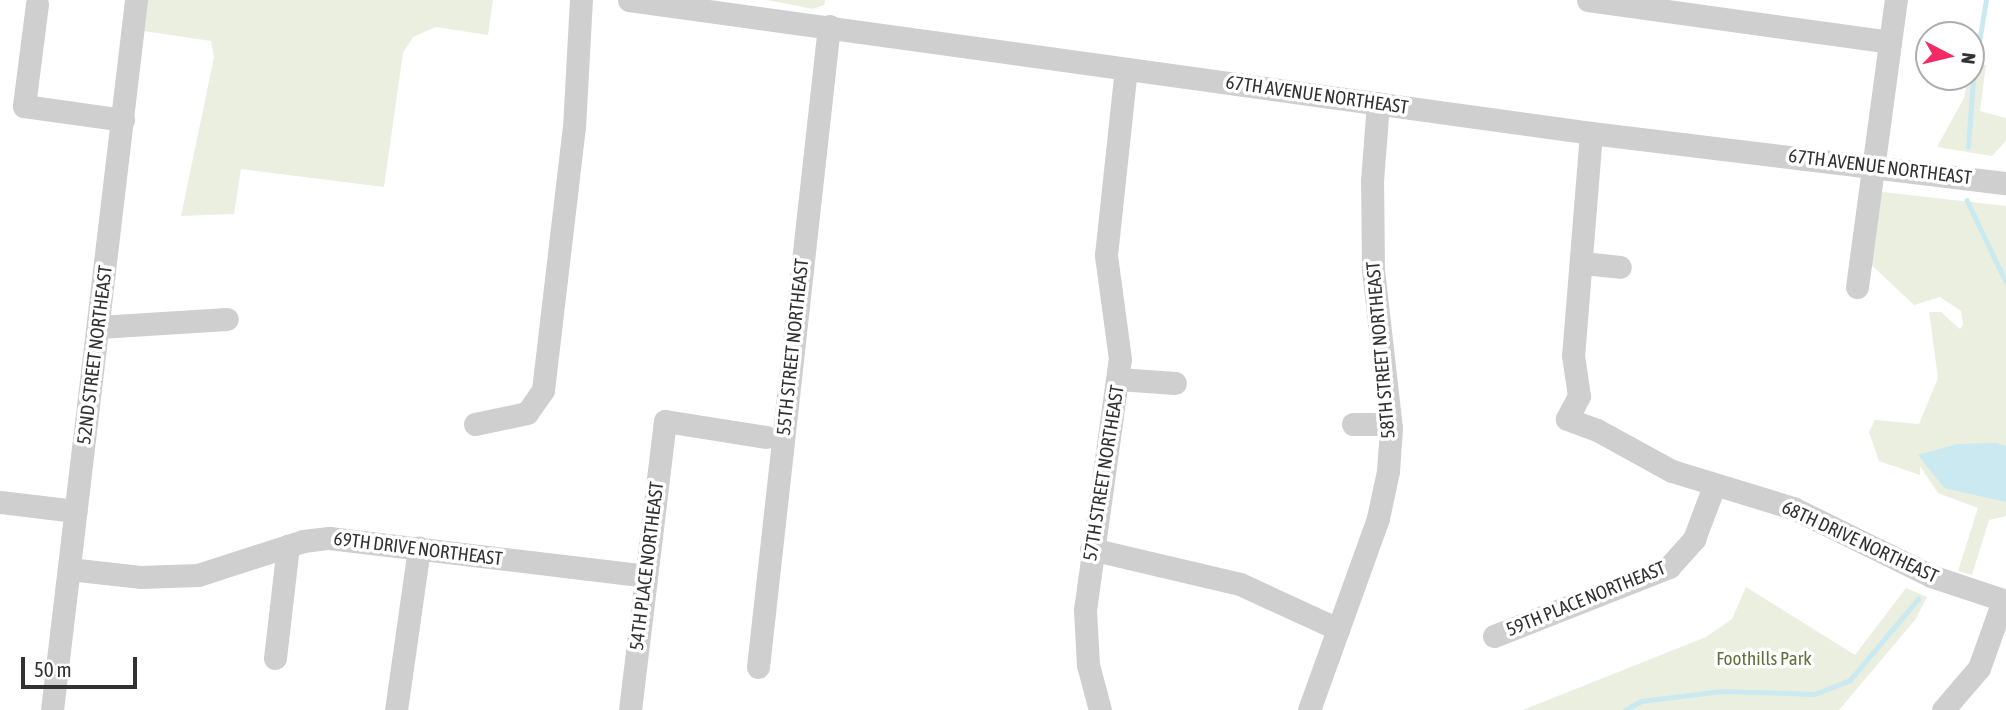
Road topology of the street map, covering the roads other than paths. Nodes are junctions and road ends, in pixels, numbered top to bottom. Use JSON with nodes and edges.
{"nodes":[{"id":1,"x":136,"y":0,"type":"edge"},
{"id":2,"x":581,"y":0,"type":"edge"},
{"id":3,"x":629,"y":0,"type":"edge"},
{"id":4,"x":1588,"y":0,"type":"edge"},
{"id":5,"x":1896,"y":0,"type":"edge"},
{"id":6,"x":37,"y":4,"type":"dead end"},
{"id":7,"x":759,"y":8,"type":"edge"},
{"id":8,"x":829,"y":26,"type":"junction"},
{"id":9,"x":1890,"y":42,"type":"junction"},
{"id":10,"x":1126,"y":69,"type":"junction"},
{"id":11,"x":1378,"y":103,"type":"junction"},
{"id":12,"x":123,"y":120,"type":"junction"},
{"id":13,"x":1591,"y":133,"type":"junction"},
{"id":14,"x":1874,"y":167,"type":"junction"},
{"id":15,"x":2006,"y":183,"type":"edge"},
{"id":16,"x":1583,"y":263,"type":"junction"},
{"id":17,"x":1620,"y":267,"type":"dead end"},
{"id":18,"x":1857,"y":287,"type":"dead end"},
{"id":19,"x":227,"y":319,"type":"dead end"},
{"id":20,"x":100,"y":327,"type":"junction"},
{"id":21,"x":1118,"y":379,"type":"junction"},
{"id":22,"x":1175,"y":383,"type":"dead end"},
{"id":23,"x":475,"y":424,"type":"dead end"},
{"id":24,"x":1353,"y":424,"type":"dead end"},
{"id":25,"x":1391,"y":424,"type":"junction"},
{"id":26,"x":766,"y":437,"type":"dead end"},
{"id":27,"x":1714,"y":486,"type":"junction"},
{"id":28,"x":0,"y":502,"type":"edge"},
{"id":29,"x":75,"y":511,"type":"junction"},
{"id":30,"x":288,"y":546,"type":"junction"},
{"id":31,"x":419,"y":548,"type":"junction"},
{"id":32,"x":1091,"y":549,"type":"junction"},
{"id":33,"x":69,"y":569,"type":"junction"},
{"id":34,"x":646,"y":576,"type":"junction"},
{"id":35,"x":2005,"y":601,"type":"edge"},
{"id":36,"x":1338,"y":629,"type":"junction"},
{"id":37,"x":1494,"y":636,"type":"dead end"},
{"id":38,"x":275,"y":658,"type":"dead end"},
{"id":39,"x":758,"y":667,"type":"dead end"},
{"id":40,"x":52,"y":710,"type":"edge"},
{"id":41,"x":396,"y":710,"type":"edge"},
{"id":42,"x":629,"y":710,"type":"edge"},
{"id":43,"x":1100,"y":710,"type":"edge"},
{"id":44,"x":1309,"y":710,"type":"edge"},
{"id":45,"x":1943,"y":710,"type":"edge"}],
"edges":[{"from":1,"to":12,"type":"street","name":"52ND STREET NORTHEAST"},
{"from":2,"to":23,"type":"street"},
{"from":3,"to":7,"type":"street","name":"67TH AVENUE NORTHEAST"},
{"from":4,"to":9,"type":"street"},
{"from":5,"to":9,"type":"street"},
{"from":6,"to":12,"type":"street"},
{"from":7,"to":8,"type":"street","name":"67TH AVENUE NORTHEAST"},
{"from":8,"to":10,"type":"street","name":"67TH AVENUE NORTHEAST"},
{"from":8,"to":39,"type":"street","name":"55TH STREET NORTHEAST"},
{"from":9,"to":14,"type":"street"},
{"from":10,"to":11,"type":"street","name":"67TH AVENUE NORTHEAST"},
{"from":10,"to":21,"type":"street","name":"57TH STREET NORTHEAST"},
{"from":11,"to":13,"type":"street","name":"67TH AVENUE NORTHEAST"},
{"from":11,"to":25,"type":"street","name":"58TH STREET NORTHEAST"},
{"from":12,"to":20,"type":"street","name":"52ND STREET NORTHEAST"},
{"from":13,"to":14,"type":"street","name":"67TH AVENUE NORTHEAST"},
{"from":13,"to":16,"type":"street"},
{"from":14,"to":15,"type":"street","name":"67TH AVENUE NORTHEAST"},
{"from":14,"to":18,"type":"street"},
{"from":16,"to":17,"type":"street"},
{"from":16,"to":27,"type":"street","name":"68TH DRIVE NORTHEAST"},
{"from":19,"to":20,"type":"street"},
{"from":20,"to":29,"type":"street","name":"52ND STREET NORTHEAST"},
{"from":21,"to":22,"type":"street"},
{"from":21,"to":32,"type":"street","name":"57TH STREET NORTHEAST"},
{"from":24,"to":25,"type":"street"},
{"from":25,"to":36,"type":"street","name":"58TH STREET NORTHEAST"},
{"from":26,"to":34,"type":"street","name":"54TH PLACE NORTHEAST"},
{"from":27,"to":35,"type":"street","name":"68TH DRIVE NORTHEAST"},
{"from":27,"to":37,"type":"street","name":"59TH PLACE NORTHEAST"},
{"from":28,"to":29,"type":"street"},
{"from":29,"to":33,"type":"street","name":"52ND STREET NORTHEAST"},
{"from":30,"to":31,"type":"street","name":"69TH DRIVE NORTHEAST"},
{"from":30,"to":33,"type":"street","name":"69TH DRIVE NORTHEAST"},
{"from":30,"to":38,"type":"street"},
{"from":31,"to":34,"type":"street","name":"69TH DRIVE NORTHEAST"},
{"from":31,"to":41,"type":"street"},
{"from":32,"to":36,"type":"street"},
{"from":32,"to":43,"type":"street","name":"57TH STREET NORTHEAST"},
{"from":33,"to":40,"type":"street","name":"52ND STREET NORTHEAST"},
{"from":34,"to":42,"type":"street","name":"54TH PLACE NORTHEAST"},
{"from":35,"to":45,"type":"street"},
{"from":36,"to":44,"type":"street","name":"58TH STREET NORTHEAST"}]}
